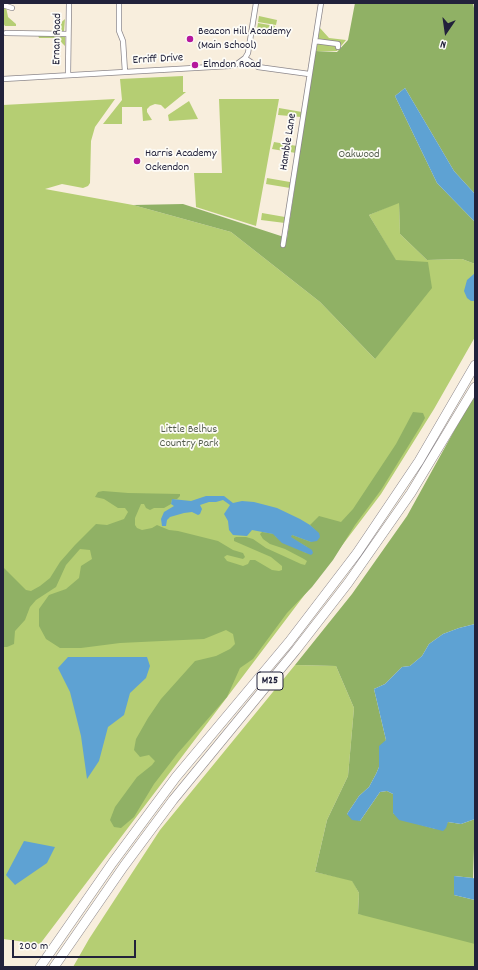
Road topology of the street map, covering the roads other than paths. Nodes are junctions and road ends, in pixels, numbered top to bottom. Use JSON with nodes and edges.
{"nodes":[{"id":1,"x":68,"y":3,"type":"edge"},
{"id":2,"x":119,"y":3,"type":"edge"},
{"id":3,"x":256,"y":3,"type":"edge"},
{"id":4,"x":321,"y":3,"type":"edge"},
{"id":5,"x":3,"y":5,"type":"edge"},
{"id":6,"x":12,"y":8,"type":"dead end"},
{"id":7,"x":6,"y":33,"type":"dead end"},
{"id":8,"x":68,"y":34,"type":"junction"},
{"id":9,"x":315,"y":41,"type":"junction"},
{"id":10,"x":338,"y":44,"type":"dead end"},
{"id":11,"x":245,"y":58,"type":"junction"},
{"id":12,"x":125,"y":72,"type":"junction"},
{"id":13,"x":309,"y":74,"type":"junction"},
{"id":14,"x":68,"y":75,"type":"junction"},
{"id":15,"x":3,"y":79,"type":"edge"},
{"id":16,"x":283,"y":246,"type":"dead end"},
{"id":17,"x":475,"y":366,"type":"edge"},
{"id":18,"x":475,"y":387,"type":"edge"},
{"id":19,"x":40,"y":967,"type":"edge"},
{"id":20,"x":54,"y":967,"type":"edge"}],
"edges":[{"from":1,"to":8,"type":"street","name":"Ernan Road"},
{"from":2,"to":12,"type":"street"},
{"from":3,"to":11,"type":"street"},
{"from":4,"to":9,"type":"street","name":"Hamble Lane"},
{"from":5,"to":6,"type":"street"},
{"from":7,"to":8,"type":"street"},
{"from":8,"to":14,"type":"street","name":"Ernan Road"},
{"from":9,"to":10,"type":"street"},
{"from":9,"to":13,"type":"street","name":"Hamble Lane"},
{"from":11,"to":12,"type":"street","name":"Erriff Drive"},
{"from":11,"to":13,"type":"street"},
{"from":12,"to":14,"type":"street","name":"Erriff Drive"},
{"from":13,"to":16,"type":"street","name":"Hamble Lane"},
{"from":14,"to":15,"type":"street","name":"Erriff Drive"},
{"from":17,"to":19,"type":"highway","number":"M25"},
{"from":18,"to":20,"type":"highway","number":"M25"}]}
